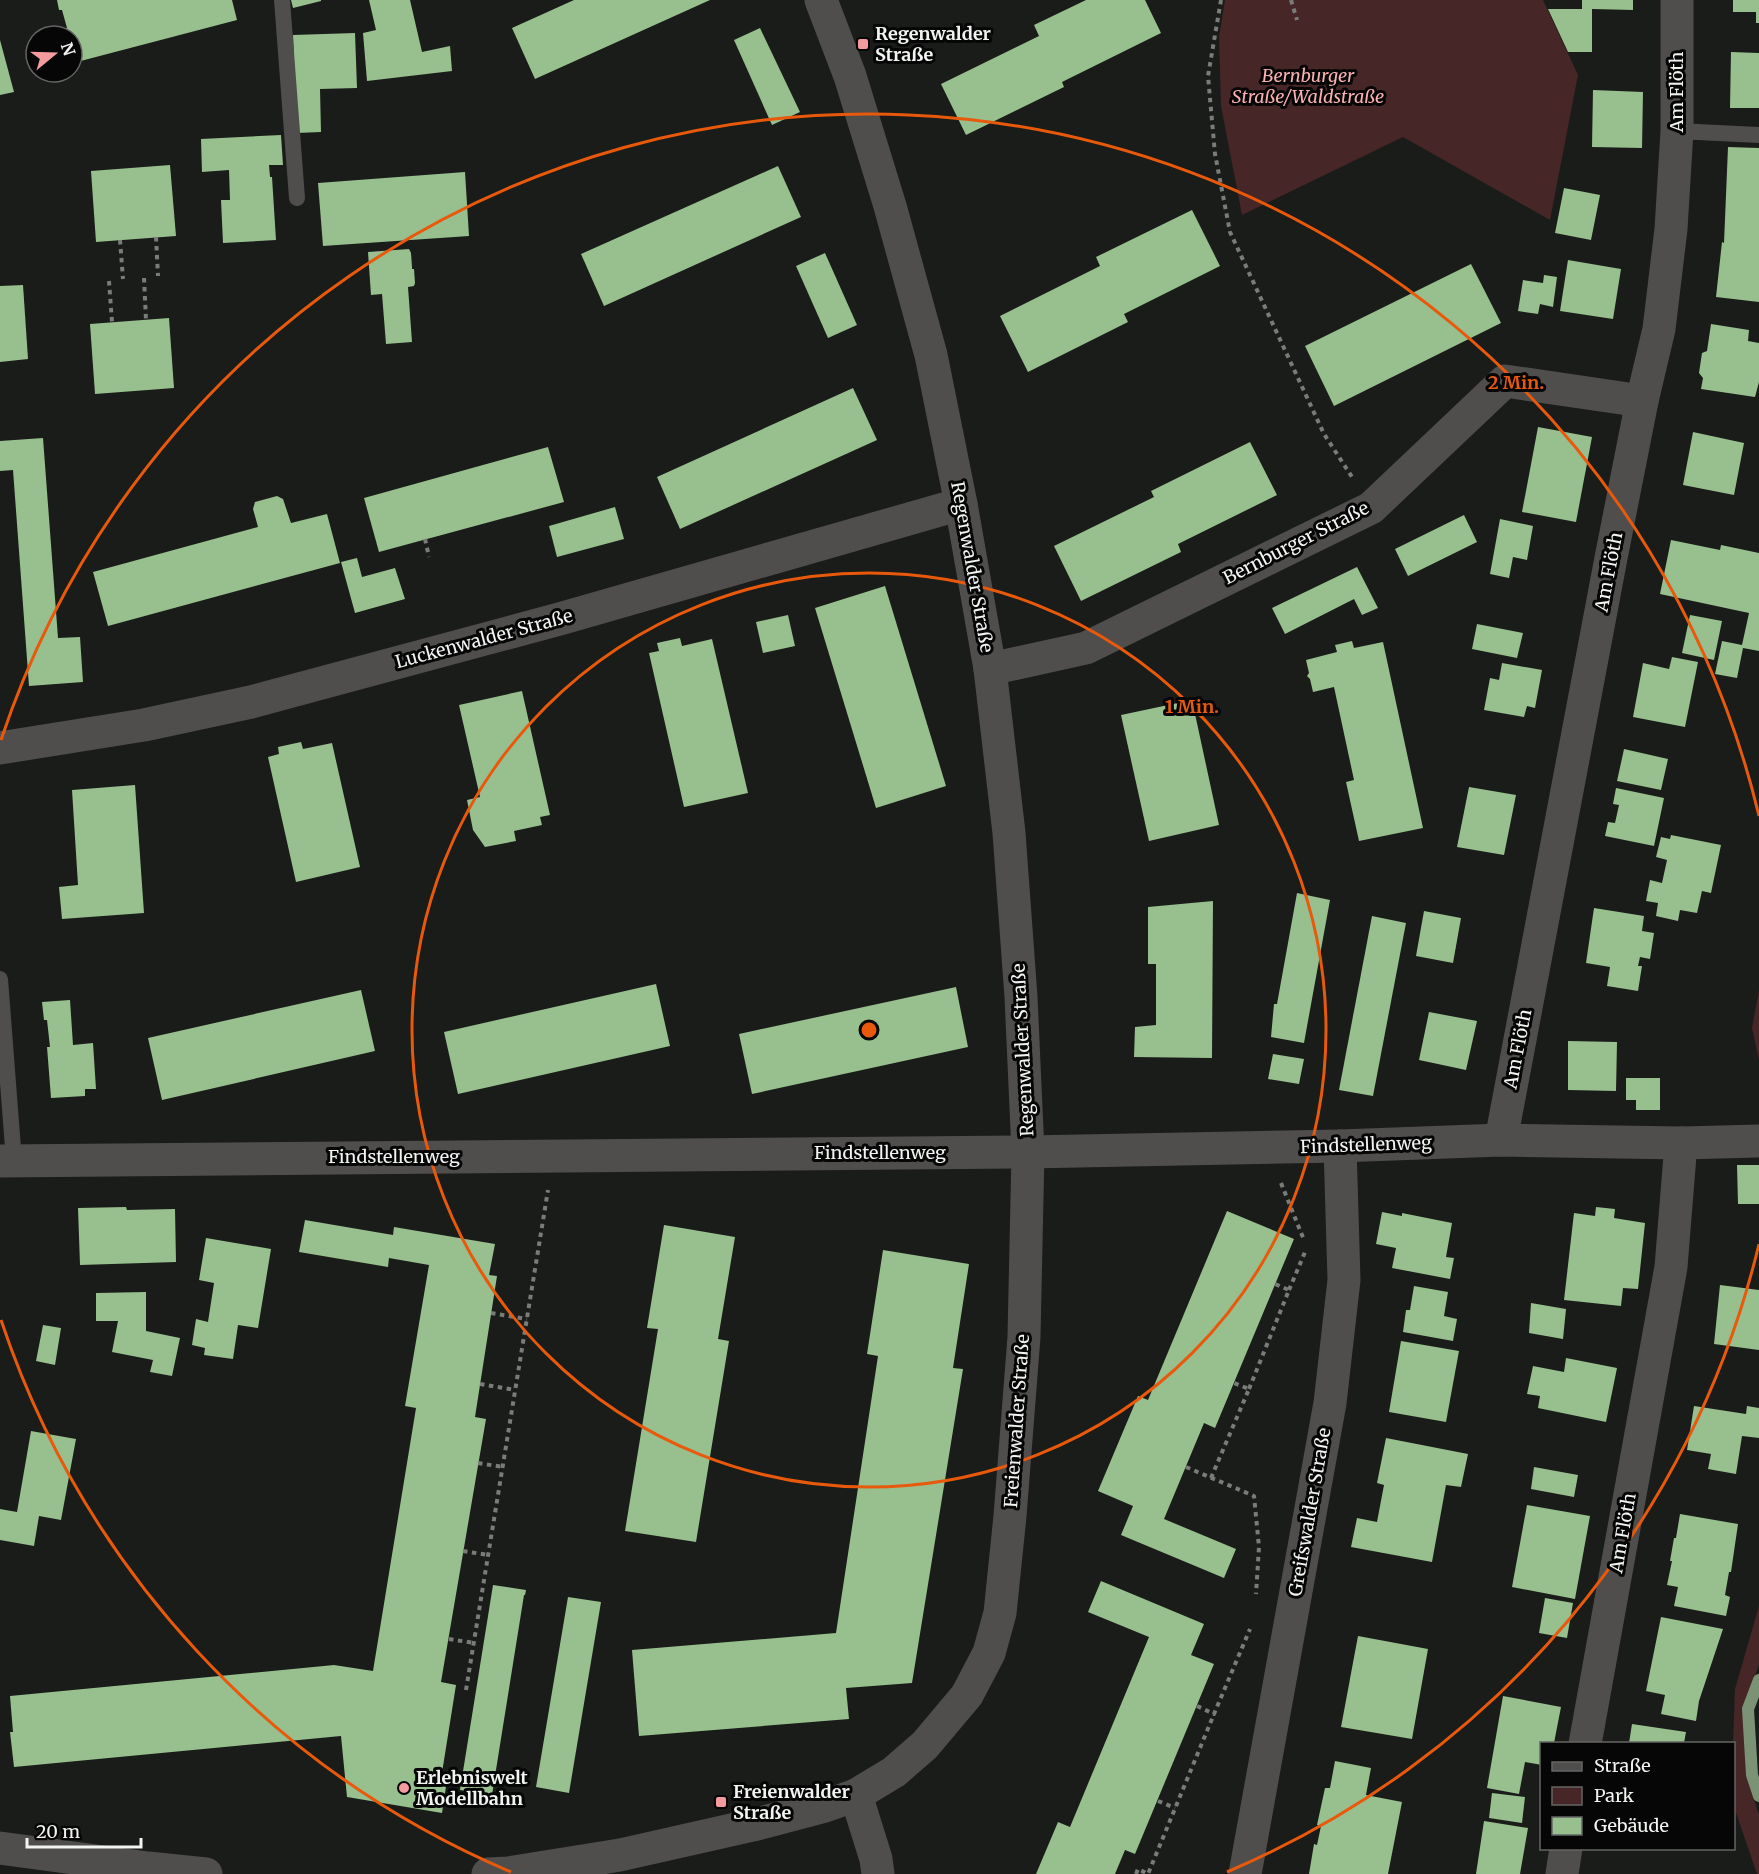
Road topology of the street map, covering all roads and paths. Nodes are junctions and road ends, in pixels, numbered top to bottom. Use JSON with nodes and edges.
{"nodes":[{"id":1,"x":282,"y":0,"type":"edge"},
{"id":2,"x":821,"y":0,"type":"edge"},
{"id":3,"x":1221,"y":0,"type":"edge"},
{"id":4,"x":1291,"y":0,"type":"edge"},
{"id":5,"x":1677,"y":0,"type":"edge"},
{"id":6,"x":1297,"y":20,"type":"dead end"},
{"id":7,"x":1677,"y":131,"type":"junction"},
{"id":8,"x":1759,"y":135,"type":"edge"},
{"id":9,"x":297,"y":198,"type":"dead end"},
{"id":10,"x":156,"y":237,"type":"dead end"},
{"id":11,"x":120,"y":240,"type":"dead end"},
{"id":12,"x":159,"y":276,"type":"dead end"},
{"id":13,"x":144,"y":278,"type":"dead end"},
{"id":14,"x":123,"y":279,"type":"dead end"},
{"id":15,"x":109,"y":281,"type":"dead end"},
{"id":16,"x":146,"y":320,"type":"dead end"},
{"id":17,"x":112,"y":322,"type":"dead end"},
{"id":18,"x":1642,"y":401,"type":"junction"},
{"id":19,"x":961,"y":504,"type":"junction"},
{"id":20,"x":1371,"y":508,"type":"junction"},
{"id":21,"x":425,"y":539,"type":"dead end"},
{"id":22,"x":429,"y":557,"type":"dead end"},
{"id":23,"x":990,"y":669,"type":"junction"},
{"id":24,"x":0,"y":748,"type":"edge"},
{"id":25,"x":0,"y":980,"type":"edge"},
{"id":26,"x":1500,"y":1140,"type":"junction"},
{"id":27,"x":1759,"y":1141,"type":"edge"},
{"id":28,"x":1681,"y":1143,"type":"junction"},
{"id":29,"x":1340,"y":1146,"type":"junction"},
{"id":30,"x":1277,"y":1147,"type":"junction"},
{"id":31,"x":1028,"y":1152,"type":"junction"},
{"id":32,"x":7,"y":1161,"type":"edge"},
{"id":33,"x":548,"y":1192,"type":"dead end"},
{"id":34,"x":1275,"y":1284,"type":"dead end"},
{"id":35,"x":1289,"y":1290,"type":"junction"},
{"id":36,"x":491,"y":1313,"type":"dead end"},
{"id":37,"x":527,"y":1319,"type":"junction"},
{"id":38,"x":1234,"y":1383,"type":"dead end"},
{"id":39,"x":480,"y":1384,"type":"dead end"},
{"id":40,"x":1248,"y":1389,"type":"junction"},
{"id":41,"x":515,"y":1390,"type":"junction"},
{"id":42,"x":478,"y":1463,"type":"dead end"},
{"id":43,"x":502,"y":1467,"type":"junction"},
{"id":44,"x":1186,"y":1467,"type":"dead end"},
{"id":45,"x":1211,"y":1478,"type":"junction"},
{"id":46,"x":463,"y":1551,"type":"dead end"},
{"id":47,"x":488,"y":1555,"type":"junction"},
{"id":48,"x":1256,"y":1595,"type":"dead end"},
{"id":49,"x":1254,"y":1618,"type":"dead end"},
{"id":50,"x":449,"y":1639,"type":"dead end"},
{"id":51,"x":474,"y":1643,"type":"junction"},
{"id":52,"x":466,"y":1690,"type":"dead end"},
{"id":53,"x":1197,"y":1706,"type":"dead end"},
{"id":54,"x":1214,"y":1714,"type":"junction"},
{"id":55,"x":1585,"y":1742,"type":"edge"},
{"id":56,"x":856,"y":1795,"type":"junction"},
{"id":57,"x":1158,"y":1801,"type":"dead end"},
{"id":58,"x":1175,"y":1808,"type":"junction"},
{"id":59,"x":0,"y":1848,"type":"edge"},
{"id":60,"x":1566,"y":1850,"type":"edge"},
{"id":61,"x":206,"y":1874,"type":"edge"},
{"id":62,"x":488,"y":1874,"type":"edge"},
{"id":63,"x":878,"y":1874,"type":"edge"},
{"id":64,"x":1136,"y":1874,"type":"edge"},
{"id":65,"x":1245,"y":1874,"type":"edge"},
{"id":66,"x":1562,"y":1874,"type":"edge"}],
"edges":[{"from":1,"to":9,"type":"lane"},
{"from":2,"to":19,"type":"street","name":"Regenwalder Straße"},
{"from":3,"to":20,"type":"path"},
{"from":4,"to":6,"type":"path"},
{"from":5,"to":7,"type":"street","name":"Am Flöth"},
{"from":7,"to":8,"type":"lane"},
{"from":7,"to":18,"type":"street","name":"Am Flöth"},
{"from":10,"to":12,"type":"path"},
{"from":11,"to":14,"type":"path"},
{"from":13,"to":16,"type":"path"},
{"from":15,"to":17,"type":"path"},
{"from":18,"to":20,"type":"street","name":"Bernburger Straße"},
{"from":18,"to":26,"type":"street","name":"Am Flöth"},
{"from":19,"to":23,"type":"street","name":"Regenwalder Straße"},
{"from":19,"to":24,"type":"street","name":"Luckenwalder Straße"},
{"from":20,"to":23,"type":"street","name":"Bernburger Straße"},
{"from":21,"to":22,"type":"path"},
{"from":23,"to":31,"type":"street","name":"Regenwalder Straße"},
{"from":25,"to":32,"type":"lane"},
{"from":26,"to":28,"type":"street","name":"Findstellenweg"},
{"from":26,"to":29,"type":"street","name":"Findstellenweg"},
{"from":27,"to":28,"type":"street","name":"Findstellenweg"},
{"from":28,"to":55,"type":"street","name":"Am Flöth"},
{"from":29,"to":30,"type":"street","name":"Findstellenweg"},
{"from":29,"to":65,"type":"street","name":"Greifswalder Straße"},
{"from":30,"to":31,"type":"street","name":"Findstellenweg"},
{"from":30,"to":35,"type":"path"},
{"from":31,"to":32,"type":"street","name":"Findstellenweg"},
{"from":31,"to":56,"type":"street","name":"Freienwalder Straße"},
{"from":33,"to":37,"type":"path"},
{"from":34,"to":35,"type":"path"},
{"from":35,"to":40,"type":"path"},
{"from":36,"to":37,"type":"path"},
{"from":37,"to":41,"type":"path"},
{"from":38,"to":40,"type":"path"},
{"from":39,"to":41,"type":"path"},
{"from":40,"to":45,"type":"path"},
{"from":41,"to":43,"type":"path"},
{"from":42,"to":43,"type":"path"},
{"from":43,"to":47,"type":"path"},
{"from":44,"to":45,"type":"path"},
{"from":45,"to":48,"type":"path"},
{"from":46,"to":47,"type":"path"},
{"from":47,"to":51,"type":"path"},
{"from":49,"to":54,"type":"path"},
{"from":50,"to":51,"type":"path"},
{"from":51,"to":52,"type":"path"},
{"from":53,"to":54,"type":"path"},
{"from":54,"to":58,"type":"path"},
{"from":56,"to":62,"type":"street","name":"Freienwalder Straße"},
{"from":56,"to":63,"type":"street"},
{"from":57,"to":58,"type":"path"},
{"from":58,"to":64,"type":"path"},
{"from":59,"to":61,"type":"street"},
{"from":60,"to":66,"type":"street"}]}
